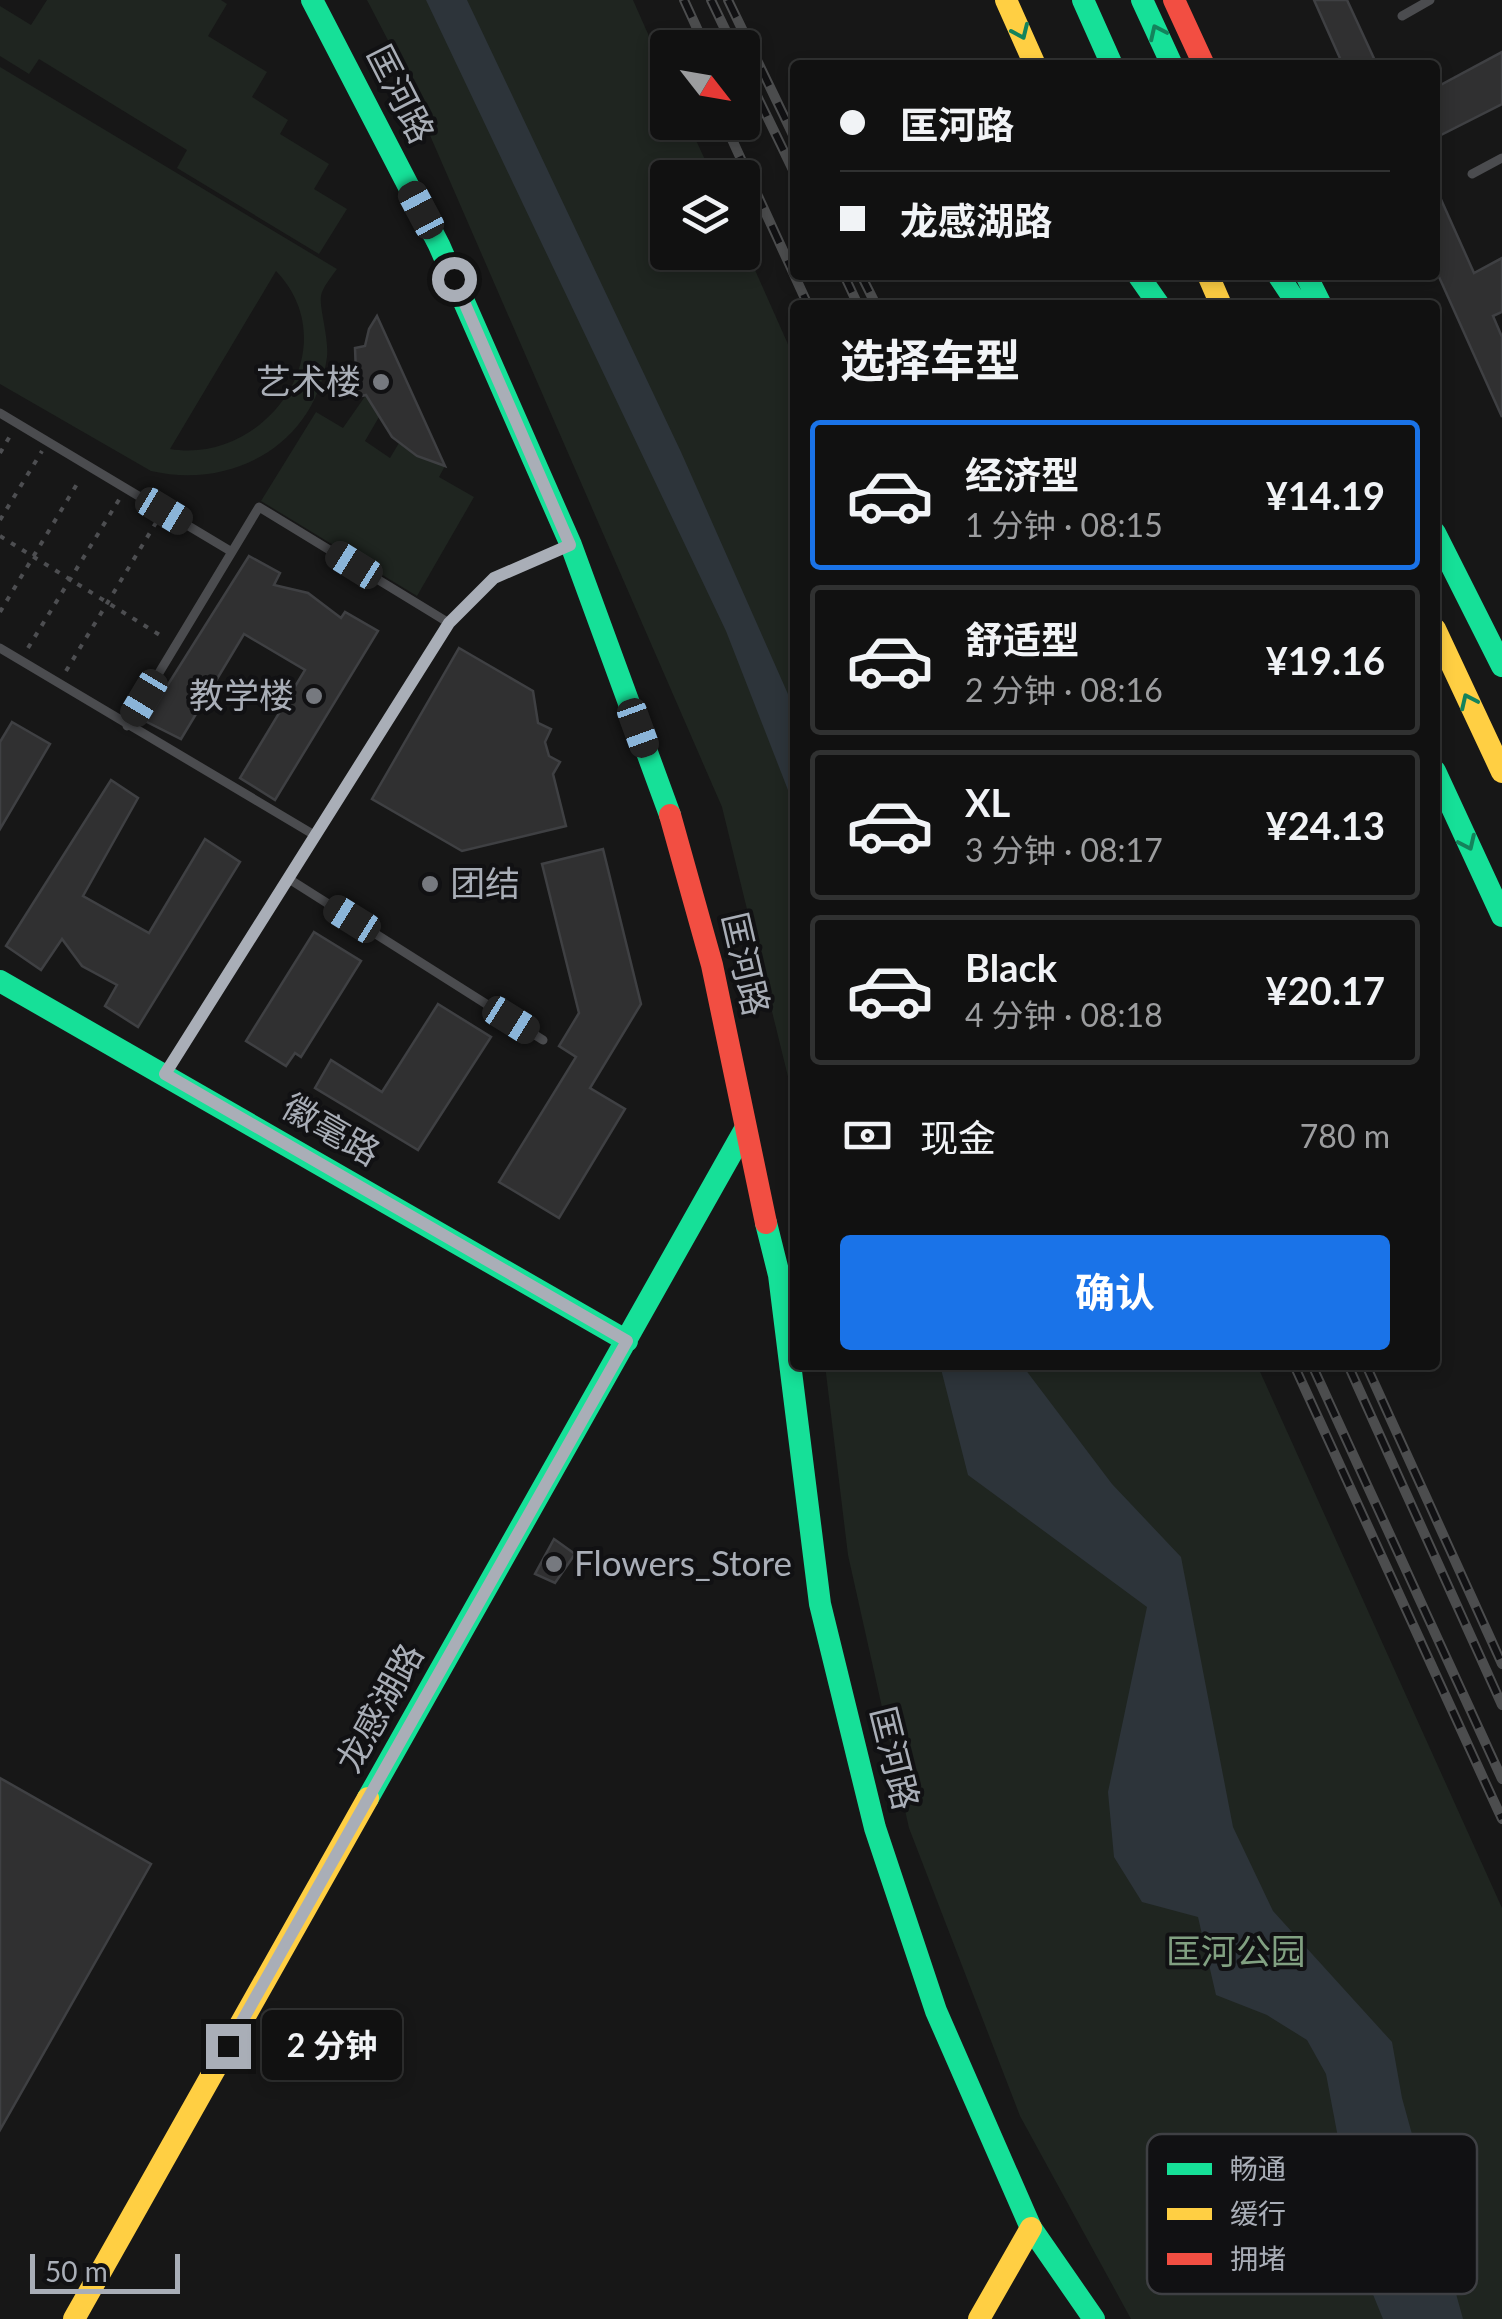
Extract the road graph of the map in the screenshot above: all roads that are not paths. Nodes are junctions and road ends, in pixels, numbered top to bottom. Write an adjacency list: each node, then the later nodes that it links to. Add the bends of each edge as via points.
1 (312, 0): 16 (main road, 匡河路, via 439,245)
2 (1006, 0): 8 (main road, one-way to 8)
3 (1083, 0): 9 (main road)
4 (1142, 0): 10 (main road, one-way to 4)
5 (1174, 0): 11 (main road)
6 (1430, 0): 7 (lane)
7 (1402, 16)
8 (1033, 60)
9 (1110, 60)
10 (1170, 60)
11 (1202, 60)
12 (1502, 158): 13 (lane)
13 (1472, 174)
14 (0, 413): 17 (lane)
15 (1440, 542): 21 (main road)
16 (570, 545): 18 (lane, via 494,578); 31 (main road, 匡河路, via 666,801 712,965)
17 (232, 552): 18 (lane, via 259,506); 22 (lane)
18 (449, 623): 25 (lane)
19 (1440, 640): 23 (main road, one-way to 19)
20 (0, 648): 22 (lane)
21 (1502, 666)
22 (127, 726): 25 (lane)
23 (1502, 772)
24 (1440, 782): 27 (main road, one-way to 27)
25 (316, 836): 26 (lane)
26 (289, 879): 29 (lane); 30 (lane)
27 (1502, 916)
28 (0, 981): 30 (main road, 徽毫路)
29 (543, 1040)
30 (165, 1074): 32 (main road, 徽毫路)
31 (744, 1131): 32 (main road, 龙感湖路); 33 (main road, 匡河路, via 779,1274)
32 (627, 1341): 36 (main road, 龙感湖路)
33 (790, 1363)
34 (791, 1370): 35 (main road, 匡河路, via 820,1604 875,1828 936,2011)
35 (1031, 2228): 37 (main road); 38 (main road, 匡河路)
36 (74, 2319)
37 (979, 2319)
38 (1094, 2319)

